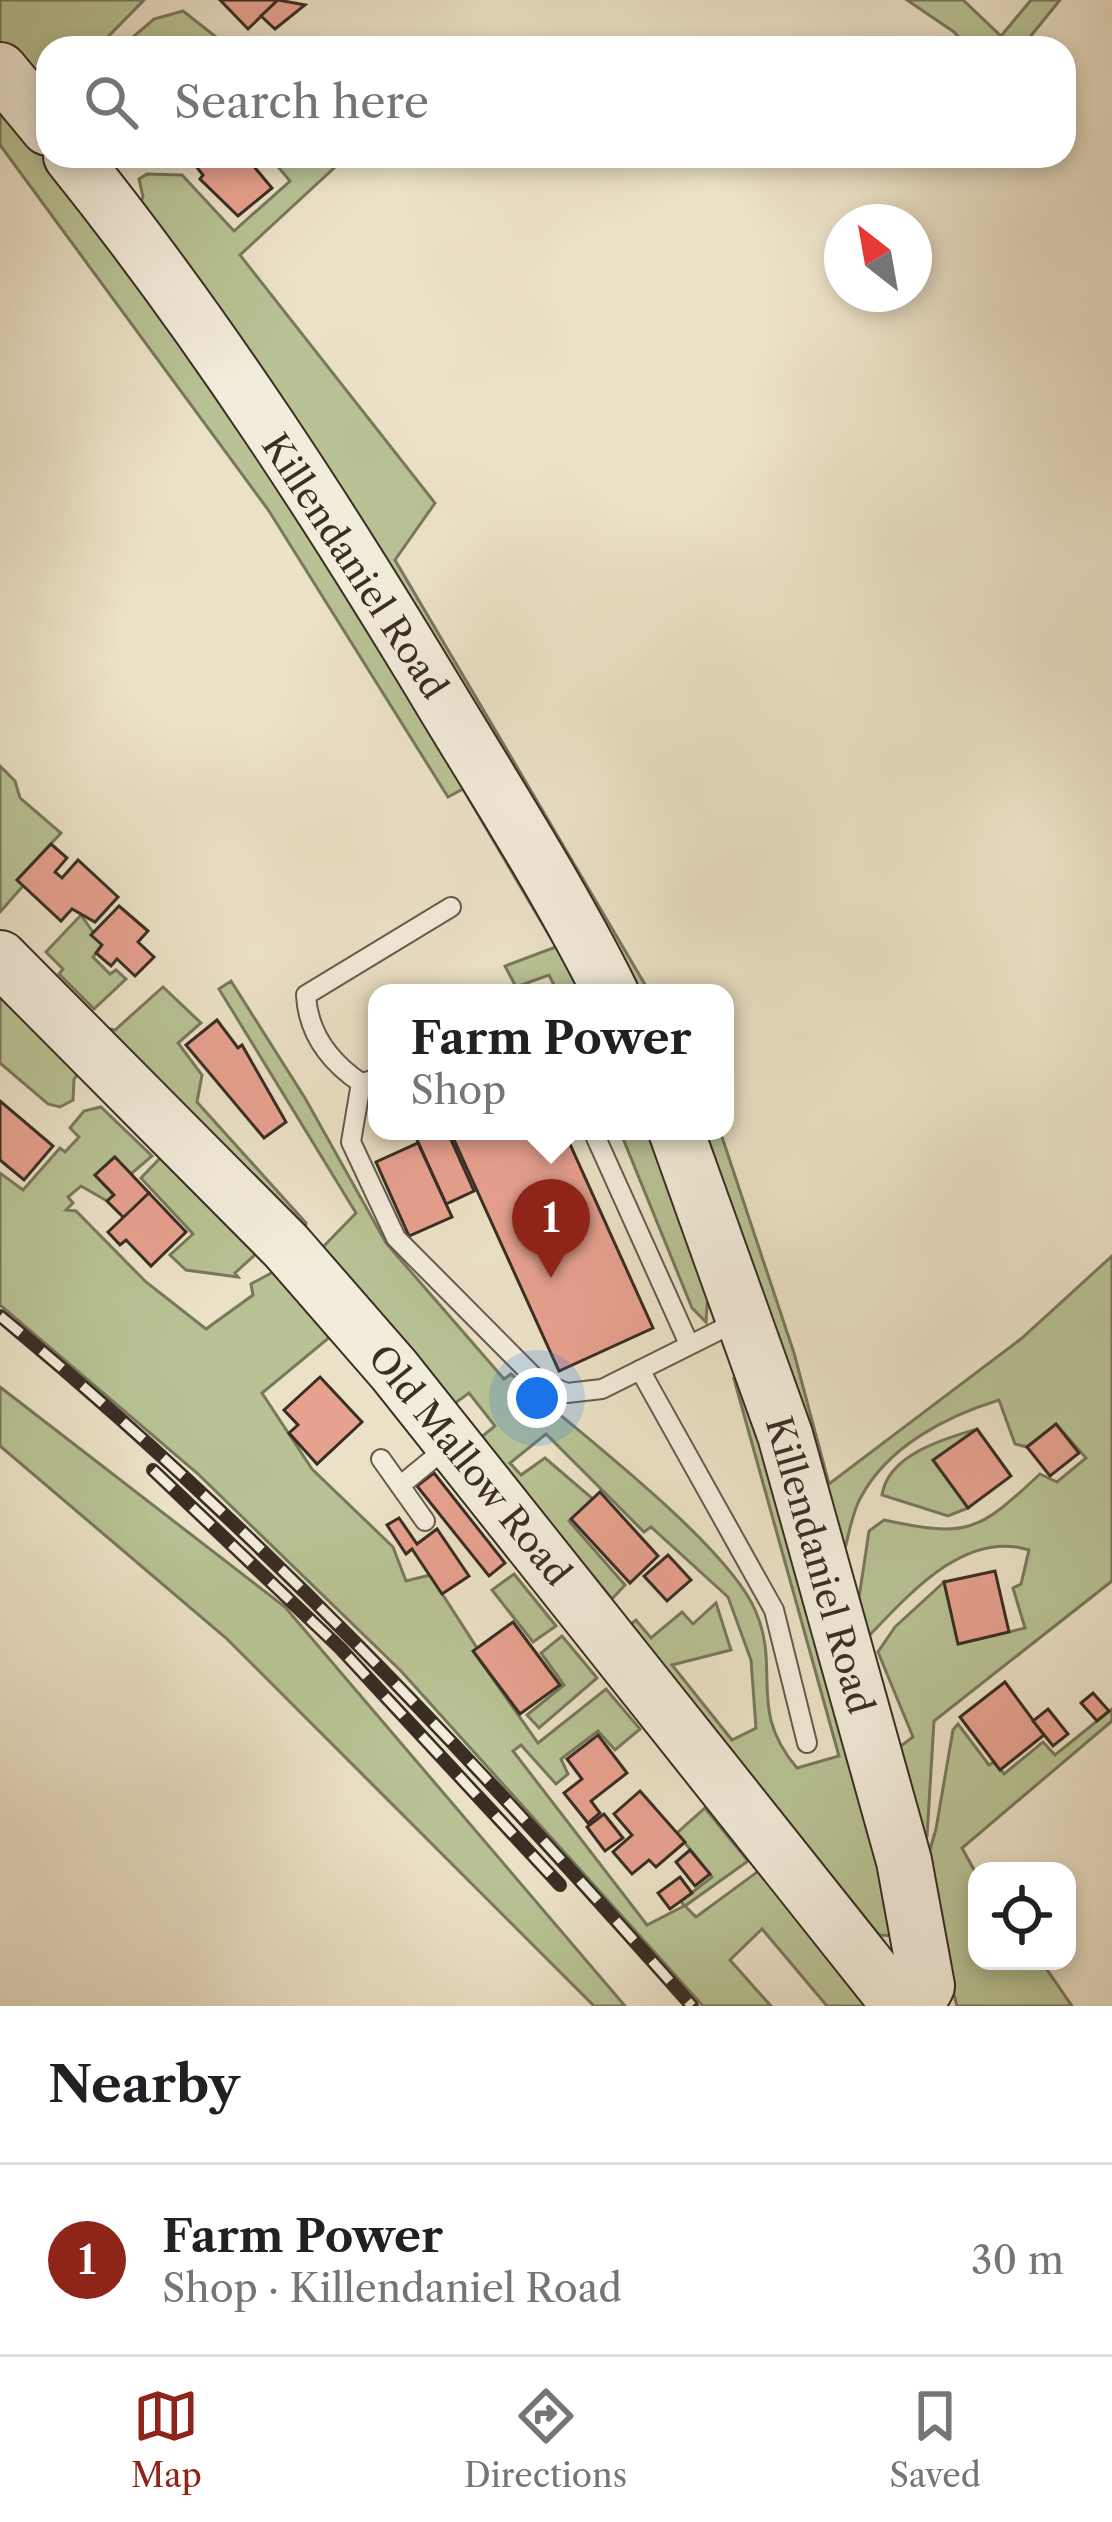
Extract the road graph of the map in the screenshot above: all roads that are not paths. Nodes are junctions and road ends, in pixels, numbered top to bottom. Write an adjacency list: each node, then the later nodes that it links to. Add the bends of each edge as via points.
1 (0, 70): 2 (street)
2 (36, 114)
3 (80, 168): 6 (street, Killendaniel Road, via 328,518)
4 (451, 907): 7 (lane, via 306,995 318,1040)
5 (0, 958): 14 (street, Old Mallow Road, via 286,1246)
6 (606, 984)
7 (368, 1080)
8 (368, 1084): 13 (lane, via 351,1142 396,1238 539,1382 567,1393 602,1389)
9 (596, 1140): 12 (lane)
10 (679, 1140): 11 (street, Killendaniel Road)
11 (746, 1317): 12 (lane); 20 (street, Killendaniel Road, via 904,1862 927,1986)
12 (689, 1344): 13 (lane)
13 (640, 1370): 18 (lane, via 774,1610)
14 (454, 1441): 16 (lane); 19 (street, Old Mallow Road)
15 (381, 1460): 16 (lane)
16 (400, 1485): 17 (lane)
17 (425, 1521)
18 (807, 1743)
19 (900, 2006)
20 (916, 2006)

